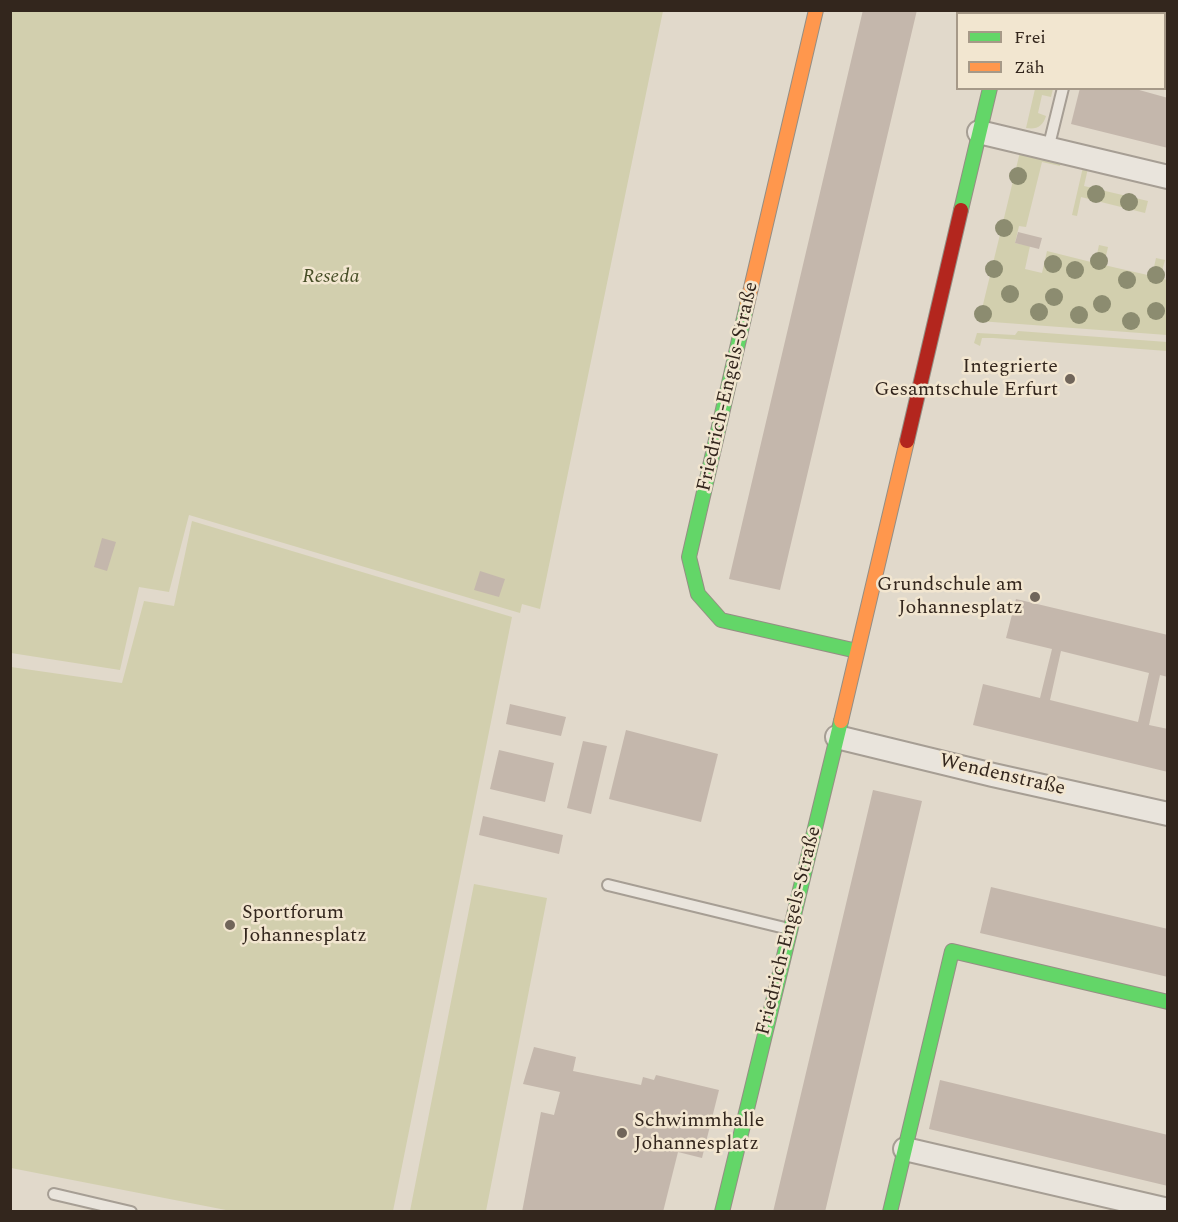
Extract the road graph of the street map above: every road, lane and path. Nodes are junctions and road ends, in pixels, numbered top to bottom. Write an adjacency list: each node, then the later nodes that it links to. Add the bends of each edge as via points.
1 (816, 10): 7 (street, Friedrich-Engels-Straße, via 689,557 698,594 722,620)
2 (990, 90): 4 (street, Friedrich-Engels-Straße)
3 (1063, 90): 5 (lane)
4 (979, 132): 5 (street); 7 (street, Friedrich-Engels-Straße)
5 (1048, 149): 6 (street)
6 (1167, 177)
7 (857, 651): 8 (street, Friedrich-Engels-Straße)
8 (837, 737): 9 (street, Wendenstraße); 11 (street, Friedrich-Engels-Straße)
9 (1167, 814)
10 (608, 885): 11 (lane)
11 (790, 929): 17 (street, Friedrich-Engels-Straße)
12 (1167, 1002): 13 (street, via 952,951)
13 (905, 1149): 15 (street); 18 (street)
14 (54, 1194): 16 (lane)
15 (1167, 1210)
16 (131, 1212)
17 (722, 1212)
18 (890, 1212)

